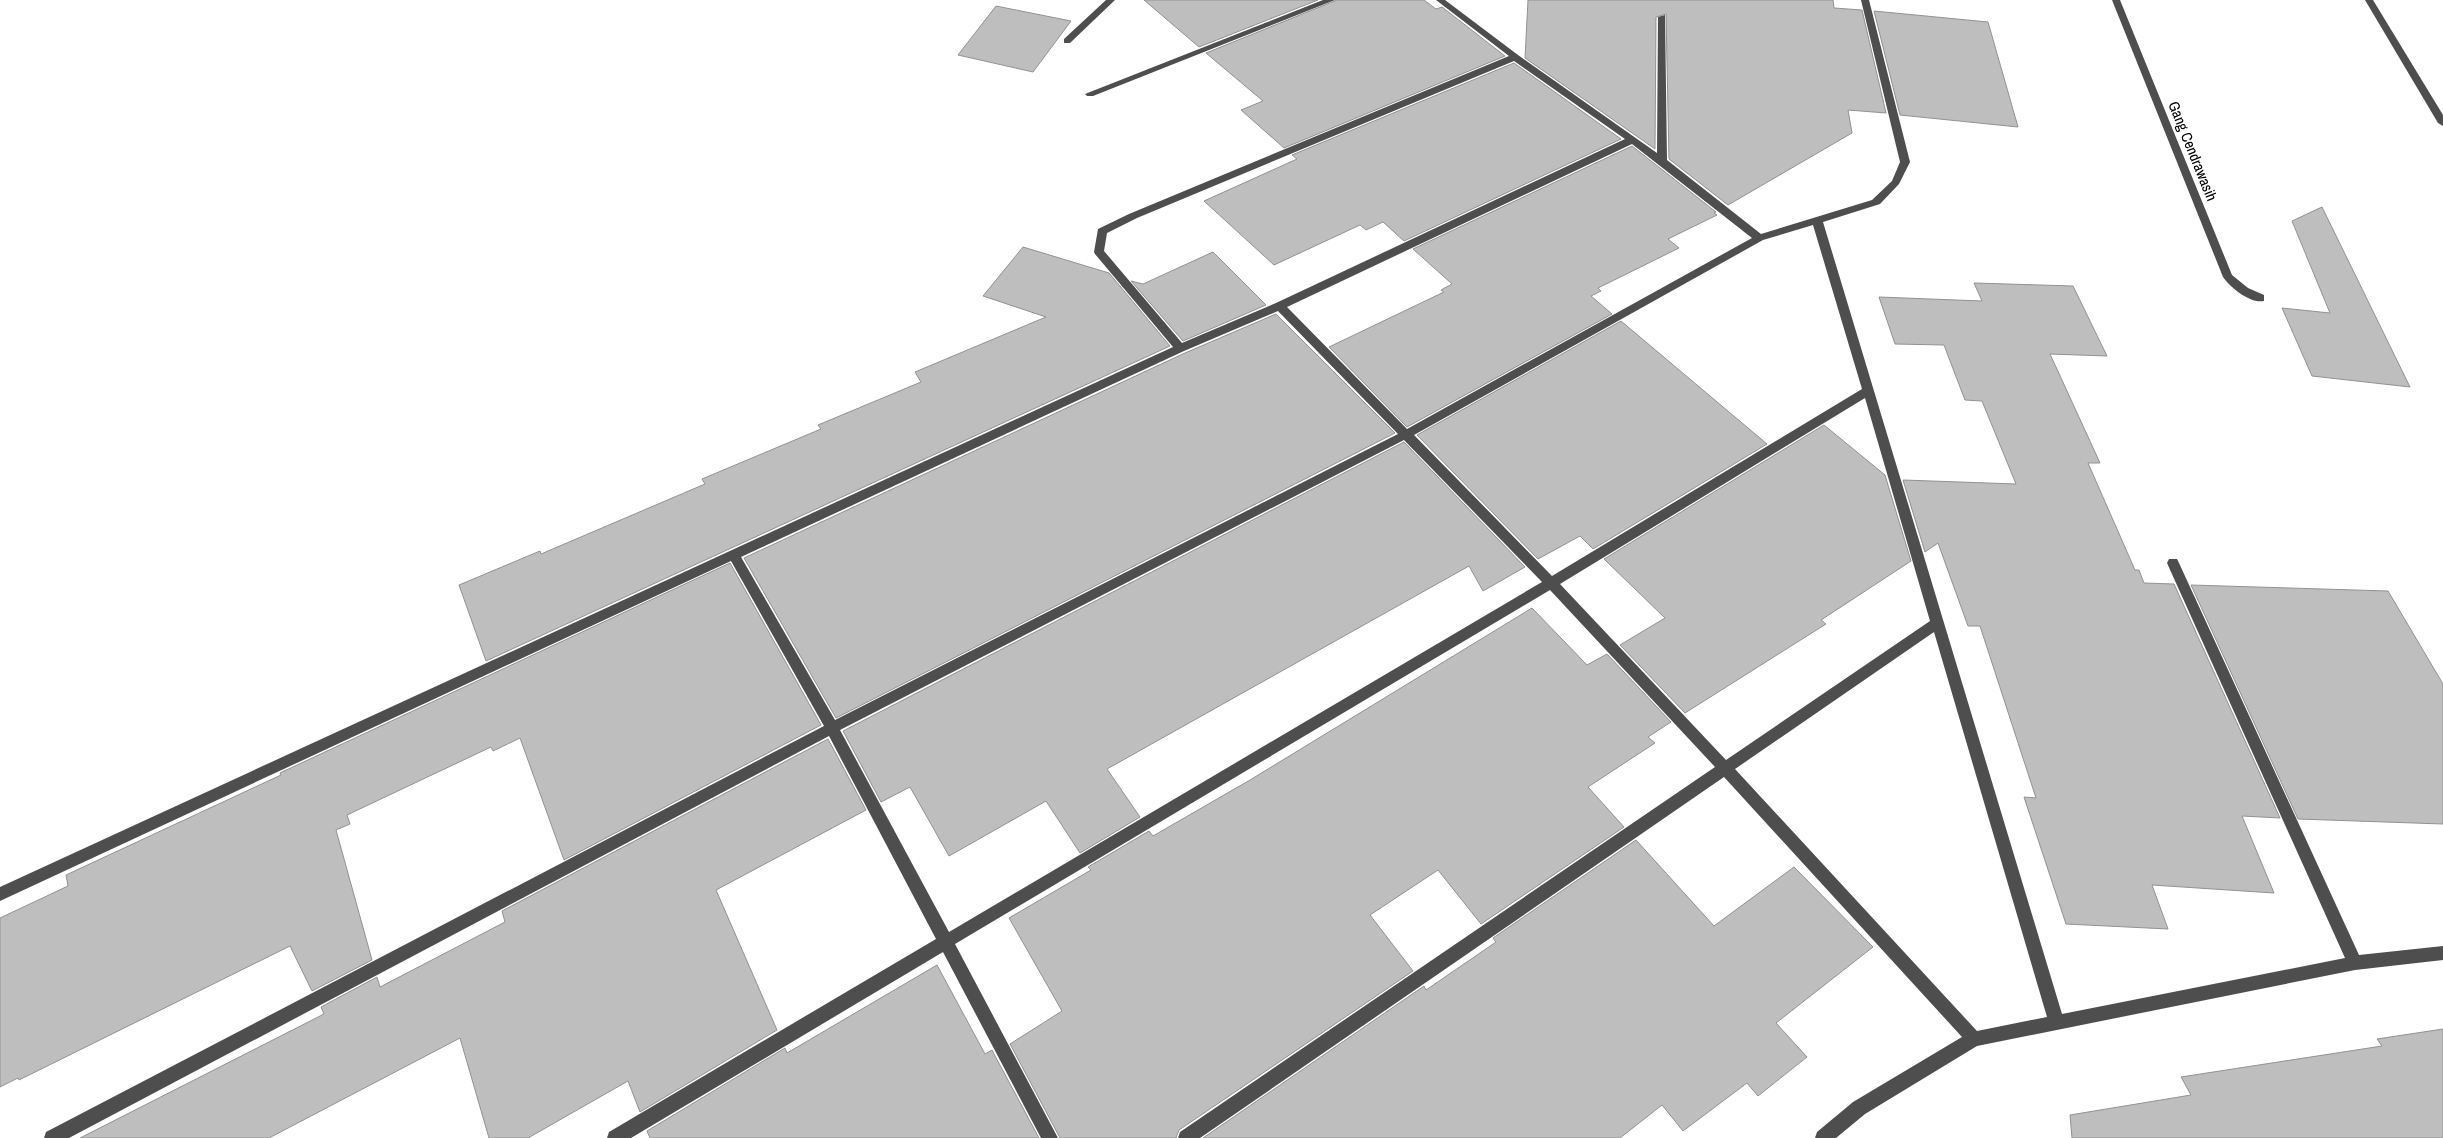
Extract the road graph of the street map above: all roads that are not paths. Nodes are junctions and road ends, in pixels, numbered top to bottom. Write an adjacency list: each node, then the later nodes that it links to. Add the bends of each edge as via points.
1 (1111, 0): 8 (street)
2 (1331, 0): 10 (street)
3 (1440, 0): 9 (street)
4 (1865, 0): 14 (street, via 1905,162 1896,182 1876,202)
5 (2116, 0): 16 (street, Gang Cendrawasih, via 2228,277 2244,291)
6 (2369, 0): 11 (street)
7 (1662, 17): 13 (street)
8 (1067, 41)
9 (1515, 57): 12 (street); 18 (street, via 1102,231 1099,252)
10 (1090, 94)
11 (2443, 123)
12 (1632, 140): 13 (street); 17 (street)
13 (1662, 160): 15 (street)
14 (1817, 220): 15 (street); 19 (street)
15 (1759, 238): 20 (street)
16 (2260, 298)
17 (1280, 306): 18 (street); 20 (street)
18 (1180, 348): 21 (street)
19 (1868, 391): 23 (street); 24 (street)
20 (1405, 435): 23 (street); 25 (street)
21 (733, 554): 25 (street); 27 (street)
22 (2173, 563): 30 (street)
23 (1551, 583): 26 (street); 28 (street)
24 (1937, 623): 26 (street); 31 (street)
25 (832, 728): 28 (street); 33 (street)
26 (1726, 769): 32 (street); 36 (street)
27 (0, 894)
28 (945, 942): 34 (street); 35 (street)
29 (2443, 953): 30 (street)
30 (2355, 963): 31 (street)
31 (2057, 1023): 32 (street)
32 (1974, 1039): 37 (street, via 1859,1108)
33 (52, 1138)
34 (615, 1138)
35 (1050, 1138)
36 (1186, 1138)
37 (1823, 1138)

